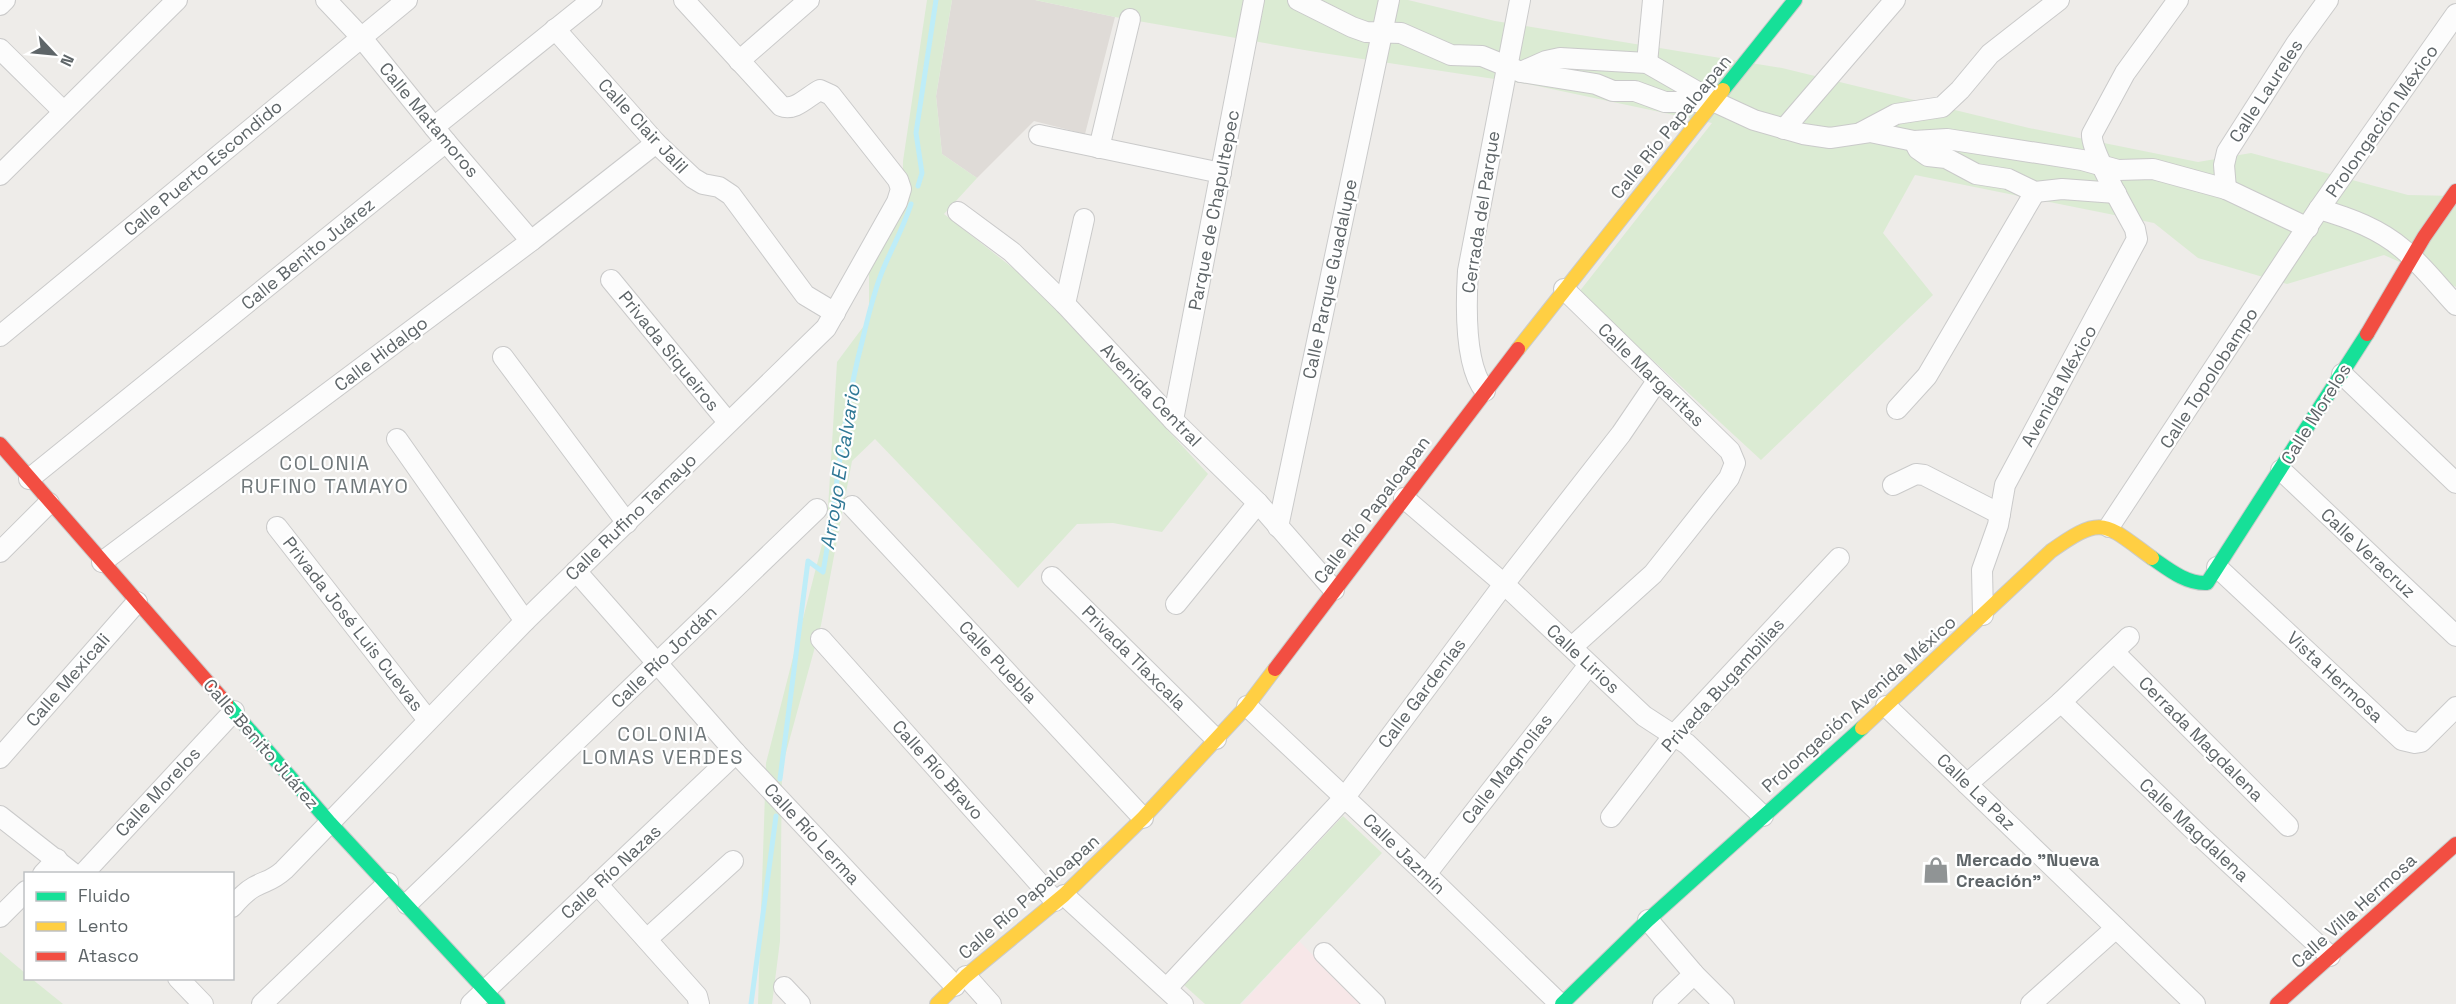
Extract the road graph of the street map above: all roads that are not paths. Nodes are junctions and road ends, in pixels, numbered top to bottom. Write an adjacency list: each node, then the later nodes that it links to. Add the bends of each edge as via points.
1 (5, 0): 18 (street)
2 (177, 0): 29 (street)
3 (326, 0): 23 (street, Calle Matamoros)
4 (407, 0): 23 (street, Calle Puerto Escondido)
5 (592, 0): 21 (street, Calle Benito Juárez)
6 (684, 0): 25 (street)
7 (808, 0): 25 (street)
8 (1254, 0): 38 (street, Parque de Chapultepec)
9 (1298, 0): 22 (street, via 1352,27)
10 (1389, 0): 22 (street, Calle Parque Guadalupe)
11 (1520, 0): 27 (street, Cerrada del Parque)
12 (1653, 0): 26 (street)
13 (1795, 0): 28 (street, Calle Río Papaloapan)
14 (1895, 0): 30 (street)
15 (2059, 0): 31 (street, via 1990,54 1942,107 1896,114)
16 (2178, 0): 37 (street, Avenida México, via 2125,73 2094,130 2091,138)
17 (2328, 0): 40 (street, Calle Laureles, via 2228,152 2224,165)
18 (0, 5)
19 (2456, 14): 44 (street, Prolongación México)
20 (1130, 19): 36 (street)
21 (555, 29): 32 (street, Calle Benito Juárez); 35 (street, Calle Clair Jalil)
22 (1382, 32): 27 (street, via 1401,33 1451,55 1482,56); 77 (street, Calle Parque Guadalupe)
23 (361, 37): 32 (street, Calle Matamoros); 55 (street, Calle Puerto Escondido)
24 (0, 49): 29 (street)
25 (739, 61): 54 (street, Calle Rufino Tamayo, via 786,109 820,90 828,92 902,189)
26 (1647, 63): 27 (street, via 1560,58); 28 (street)
27 (1514, 69): 28 (street, via 1596,84 1612,91 1635,91 1665,102); 59 (street, Cerrada del Parque, via 1468,271 1468,333 1478,380)
28 (1715, 102): 30 (street); 51 (street, Calle Río Papaloapan)
29 (63, 111): 39 (street)
30 (1784, 129): 31 (street, via 1830,138)
31 (1862, 132): 34 (street)
32 (440, 135): 48 (street, Calle Matamoros); 66 (street, Calle Benito Juárez)
33 (1039, 135): 36 (street)
34 (1914, 141): 37 (street, via 1963,141); 42 (street, via 1928,156 1946,158 1976,174 2008,179)
35 (656, 142): 48 (street, Calle Hidalgo); 54 (street, Calle Clair Jalil, via 698,182 719,187 731,195 805,295)
36 (1099, 148): 38 (street)
37 (2104, 167): 40 (street, via 2153,169); 43 (street, Avenida México)
38 (1221, 173): 61 (street, Parque de Chapultepec)
39 (0, 175)
40 (2226, 189): 47 (street)
41 (2456, 191): 49 (street, Calle Morelos)
42 (2035, 192): 43 (street, via 2062,189); 60 (street, via 1927,376)
43 (2116, 193): 74 (street, Avenida México, via 2134,229 2136,243 2005,485)
44 (2319, 209): 47 (street, Prolongación México); 49 (street, via 2381,234)
45 (958, 212): 52 (street, Avenida Central, via 1012,252)
46 (1084, 219): 52 (street)
47 (2308, 228): 78 (street, Calle Topolobampo)
48 (531, 241): 81 (street, Calle Hidalgo)
49 (2412, 258): 53 (street); 57 (street, Calle Morelos)
50 (611, 280): 62 (street, Privada Siqueiros)
51 (1564, 289): 58 (street, Calle Margaritas); 59 (street, Calle Río Papaloapan)
52 (1065, 304): 61 (street, Avenida Central)
53 (2456, 305)
54 (835, 314): 62 (street, Calle Rufino Tamayo, via 826,328)
55 (0, 336)
56 (503, 357): 75 (street)
57 (2342, 374): 65 (street, Calle Morelos); 67 (street)
58 (1657, 381): 85 (street, Calle Gardenías, via 1621,434); 94 (street, Calle Margaritas, via 1730,451 1735,463 1729,478 1653,574)
59 (1485, 391): 69 (street, Calle Río Papaloapan)
60 (1897, 409)
61 (1173, 420): 71 (street, Avenida Central)
62 (728, 422): 75 (street, Calle Rufino Tamayo)
63 (397, 439): 90 (street)
64 (0, 444): 66 (street, Calle Benito Juárez)
65 (2281, 470): 82 (street, Calle Morelos); 91 (street, Calle Veracruz)
66 (29, 479): 70 (street, Calle Benito Juárez)
67 (2456, 483)
68 (1893, 485): 74 (street, via 1916,474 1924,475)
69 (1404, 498): 85 (street, Calle Lirios); 86 (street, Calle Río Papaloapan)
70 (49, 503): 79 (street); 81 (street, Calle Benito Juárez)
71 (1258, 503): 77 (street, Avenida Central); 88 (street)
72 (852, 506): 113 (street, Calle Puebla)
73 (817, 509): 96 (street, Calle Río Jordán)
74 (2000, 514): 89 (street, Avenida México, via 1982,570)
75 (627, 523): 83 (street, Calle Rufino Tamayo)
76 (277, 527): 103 (street, Privada José Luis Cuevas)
77 (1278, 527): 86 (street, Avenida Central)
78 (2109, 527): 82 (street, via 2195,584 2204,585); 89 (street, Prolongación Avenida México, via 2097,525 2077,533 2051,551)
79 (0, 552)
80 (1839, 558): 104 (street, Privada Bugambilias)
81 (102, 562): 87 (street, Calle Benito Juárez)
82 (2217, 567): 101 (street, Vista Hermosa, via 2402,740 2421,742)
83 (576, 571): 90 (street, Calle Rufino Tamayo); 96 (street, Calle Río Lerma)
84 (1052, 577): 105 (street, Privada Tlaxcala)
85 (1504, 584): 94 (street, Calle Lirios); 109 (street, Calle Gardenías)
86 (1334, 590): 99 (street, Calle Río Papaloapan)
87 (137, 602): 102 (street, Calle Benito Juárez); 107 (street, Calle Mexicali)
88 (1176, 604)
89 (1983, 615): 100 (street, Prolongación Avenida México)
90 (525, 621): 103 (street, Calle Rufino Tamayo)
91 (2456, 636)
92 (2129, 637): 95 (street)
93 (821, 639): 125 (street, Calle Río Bravo)
94 (1572, 647): 97 (street, Calle Lirios)
95 (2114, 652): 98 (street); 115 (street, Cerrada Magdalena)
96 (657, 663): 106 (street, Calle Río Lerma); 126 (street, Calle Río Jordán)
97 (1589, 665): 104 (street, Calle Lirios, via 1644,716); 121 (street, Calle Magnolias)
98 (2061, 702): 108 (street); 133 (street, Calle Magdalena)
99 (1247, 705): 105 (street, Calle Río Papaloapan); 109 (street, Calle Jazmín)
100 (1886, 705): 108 (street, Calle La Paz); 111 (street, Prolongación Avenida México)
101 (2456, 707)
102 (234, 711): 114 (street, Calle Benito Juárez); 120 (street, Calle Morelos)
103 (428, 720): 114 (street, Calle Rufino Tamayo)
104 (1674, 735): 111 (street, Calle Lirios); 112 (street, Privada Bugambilias)
105 (1216, 739): 113 (street, Calle Río Papaloapan)
106 (736, 753): 123 (street, Calle Río Nazas); 136 (street, Calle Río Lerma)
107 (0, 758)
108 (1967, 784): 130 (street, Calle La Paz)
109 (1345, 796): 121 (street, Calle Jazmín); 138 (street, Calle Gardenías)
110 (0, 816): 118 (street)
111 (1762, 816): 129 (street, Prolongación Avenida México)
112 (1611, 817)
113 (1143, 818): 125 (street, Calle Río Papaloapan)
114 (330, 823): 122 (street, Calle Benito Juárez); 127 (street, Calle Rufino Tamayo, via 273,880 250,890)
115 (2288, 826)
116 (2456, 844): 133 (street, Calle Villa Hermosa)
117 (733, 861): 131 (street)
118 (50, 866): 119 (street)
119 (71, 872)
120 (84, 872)
121 (1426, 874): 148 (street, Calle Jazmín)
122 (388, 883): 126 (street, Calle Benito Juárez); 141 (street)
123 (597, 884): 131 (street); 139 (street, Calle Río Nazas)
124 (24, 893): 128 (street)
125 (1060, 898): 136 (street, Calle Río Papaloapan); 138 (street, Calle Río Bravo)
126 (407, 904): 139 (street, Calle Benito Juárez)
127 (234, 905)
128 (0, 918)
129 (1648, 920): 134 (street); 148 (street, Prolongación Avenida México)
130 (2116, 928): 151 (street); 152 (street, Calle La Paz)
131 (647, 939): 142 (street, via 697,996)
132 (1324, 953): 147 (street)
133 (2330, 956): 153 (street, Calle Villa Hermosa)
134 (1694, 974): 149 (street); 150 (street)
135 (180, 980): 140 (street)
136 (961, 981): 144 (street, Calle Río Papaloapan); 145 (street, Calle Río Lerma)
137 (784, 987): 143 (street)
138 (1167, 988): 146 (street, Calle Río Bravo)
139 (485, 999)
140 (203, 1004)
141 (262, 1004)
142 (699, 1004)
143 (800, 1004)
144 (937, 1004)
145 (991, 1004)
146 (1183, 1004)
147 (1375, 1004)
148 (1561, 1004)
149 (1663, 1004)
150 (1724, 1004)
151 (2031, 1004)
152 (2195, 1004)
153 (2277, 1004)

